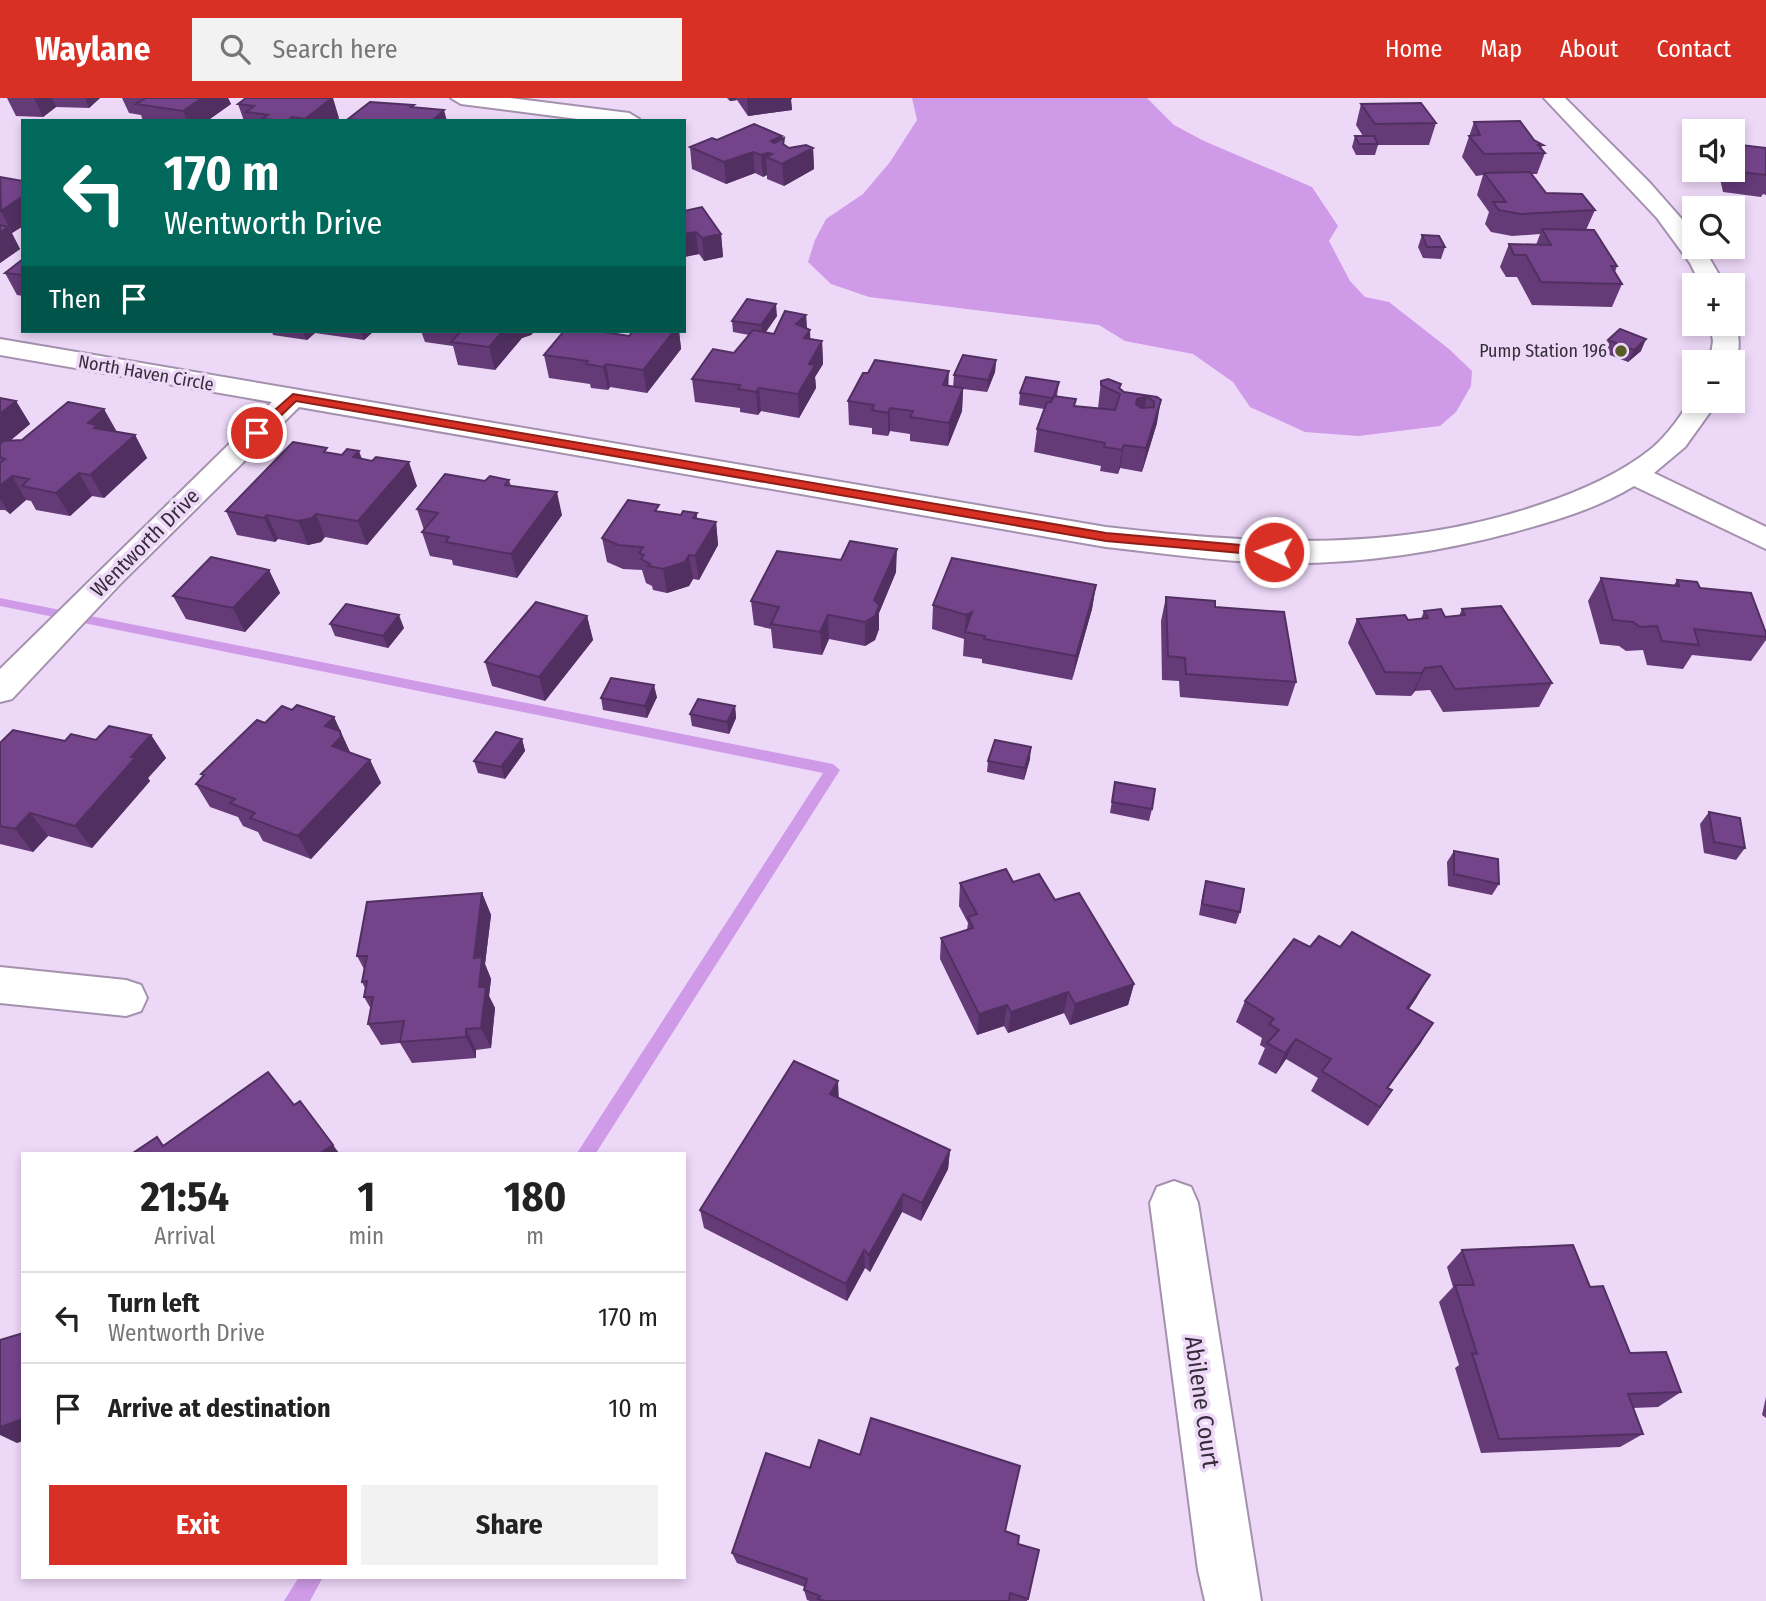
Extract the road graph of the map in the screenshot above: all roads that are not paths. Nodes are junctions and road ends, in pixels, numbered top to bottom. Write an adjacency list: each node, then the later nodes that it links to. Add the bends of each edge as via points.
1 (461, 98): 3 (street)
2 (1554, 98): 4 (street, via 1668,219)
3 (629, 118)
4 (1707, 273)
5 (0, 347): 6 (street, North Haven Circle)
6 (293, 397): 8 (street, North Haven Circle, via 1106,537 1284,552 1419,543 1475,532 1530,518); 10 (street, Wentworth Drive)
7 (1695, 413): 8 (street, North Haven Circle, via 1673,443)
8 (1633, 474): 9 (street)
9 (1766, 539)
10 (0, 690)
11 (0, 985): 12 (street)
12 (126, 998)
13 (1174, 1203): 14 (street, Abilene Court)
14 (1233, 1601)

